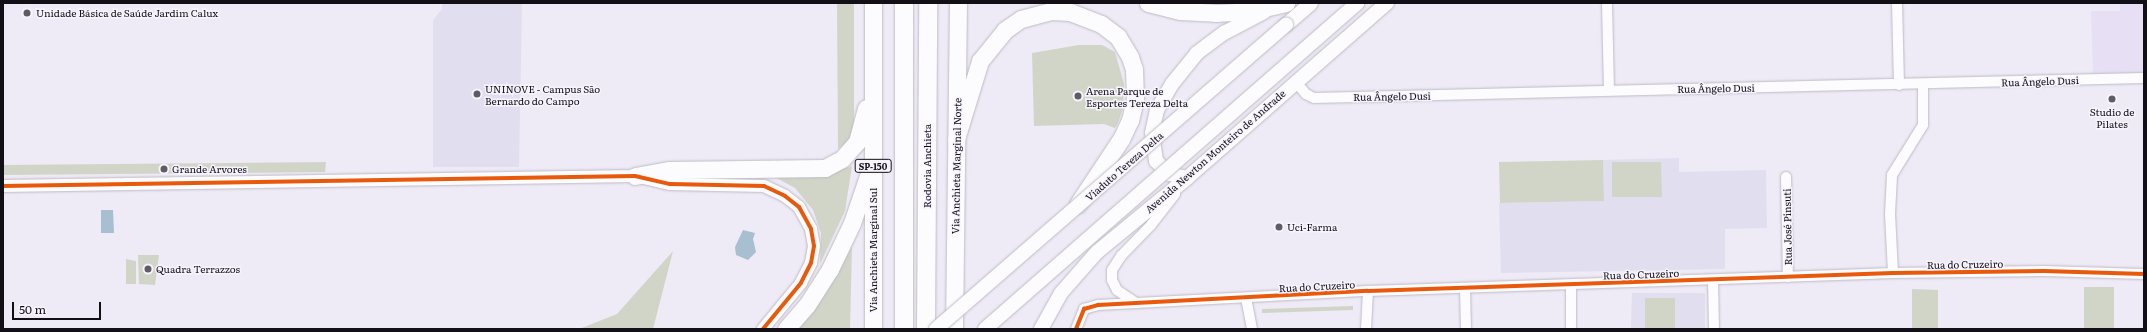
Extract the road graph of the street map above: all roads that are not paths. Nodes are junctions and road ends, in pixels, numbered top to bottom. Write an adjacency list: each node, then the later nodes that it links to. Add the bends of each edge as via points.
1 (873, 3): 12 (highway, Via Anchieta Marginal Sul / SP-150)
2 (904, 3): 37 (highway, SP-150)
3 (928, 3): 38 (highway, Rodovia Anchieta)
4 (958, 3): 18 (highway, Via Anchieta Marginal Norte)
5 (1148, 3): 11 (highway, via 1180,11 1215,13)
6 (1311, 3): 24 (main road, Viaduto Tereza Delta, bridge)
7 (1357, 3): 41 (main road, bridge)
8 (1387, 3): 14 (main road, Avenida Newton Monteiro de Andrade)
9 (1607, 3): 17 (street)
10 (1896, 3): 16 (street)
11 (1282, 4): 22 (main road, via 1245,20 1211,42 1182,70 1166,94 1153,122 1153,152 1158,164 1169,174)
12 (873, 57): 19 (highway, Via Anchieta Marginal Sul / SP-150); 20 (highway, via 859,137 845,156 830,166 808,169 670,170)
13 (2144, 78): 15 (street, Rua Ângelo Dusi)
14 (1295, 81): 17 (street, Rua Ângelo Dusi, via 1306,94 1314,98); 22 (main road, Avenida Newton Monteiro de Andrade)
15 (1923, 84): 16 (street, Rua Ângelo Dusi); 25 (street, via 1923,125 1892,175 1890,214)
16 (1899, 85): 17 (street, Rua Ângelo Dusi)
17 (1609, 90)
18 (956, 139): 24 (highway, via 974,75 984,54 996,38 1012,24 1031,15 1051,11 1070,12 1101,24 1118,37 1130,57 1136,89 1133,110 1124,133); 40 (highway, Via Anchieta Marginal Norte)
19 (874, 161): 35 (highway, via 852,223 830,269 807,305); 36 (highway, Via Anchieta Marginal Sul / SP-150)
20 (635, 176): 23 (street); 34 (street, via 670,184 764,186 785,196 799,207 813,238 811,263 801,283)
21 (1786, 177): 27 (street, Rua José Pinsuti)
22 (1187, 178): 33 (street, via 1112,270 1112,280 1117,290 1128,300); 42 (main road, Avenida Newton Monteiro de Andrade, via 1087,262 1058,298)
23 (3, 186)
24 (1076, 207): 39 (main road, Viaduto Tereza Delta, bridge)
25 (1893, 273): 26 (street, Rua do Cruzeiro, via 2044,271); 27 (street, Rua do Cruzeiro)
26 (2144, 274)
27 (1788, 277): 28 (street, Rua do Cruzeiro)
28 (1713, 280): 29 (street, Rua do Cruzeiro); 48 (street)
29 (1571, 285): 30 (street, Rua do Cruzeiro); 47 (street)
30 (1465, 288): 31 (street, Rua do Cruzeiro); 46 (street)
31 (1368, 292): 32 (street, Rua do Cruzeiro); 45 (street)
32 (1246, 298): 33 (street, Rua do Cruzeiro); 44 (street)
33 (1138, 303): 43 (street, Rua do Cruzeiro, via 1088,307 1081,313)
34 (763, 329)
35 (786, 329)
36 (873, 329)
37 (904, 329)
38 (926, 329)
39 (936, 329)
40 (954, 329)
41 (985, 329)
42 (1041, 329)
43 (1076, 329)
44 (1252, 329)
45 (1366, 329)
46 (1466, 329)
47 (1571, 329)
48 (1714, 329)

